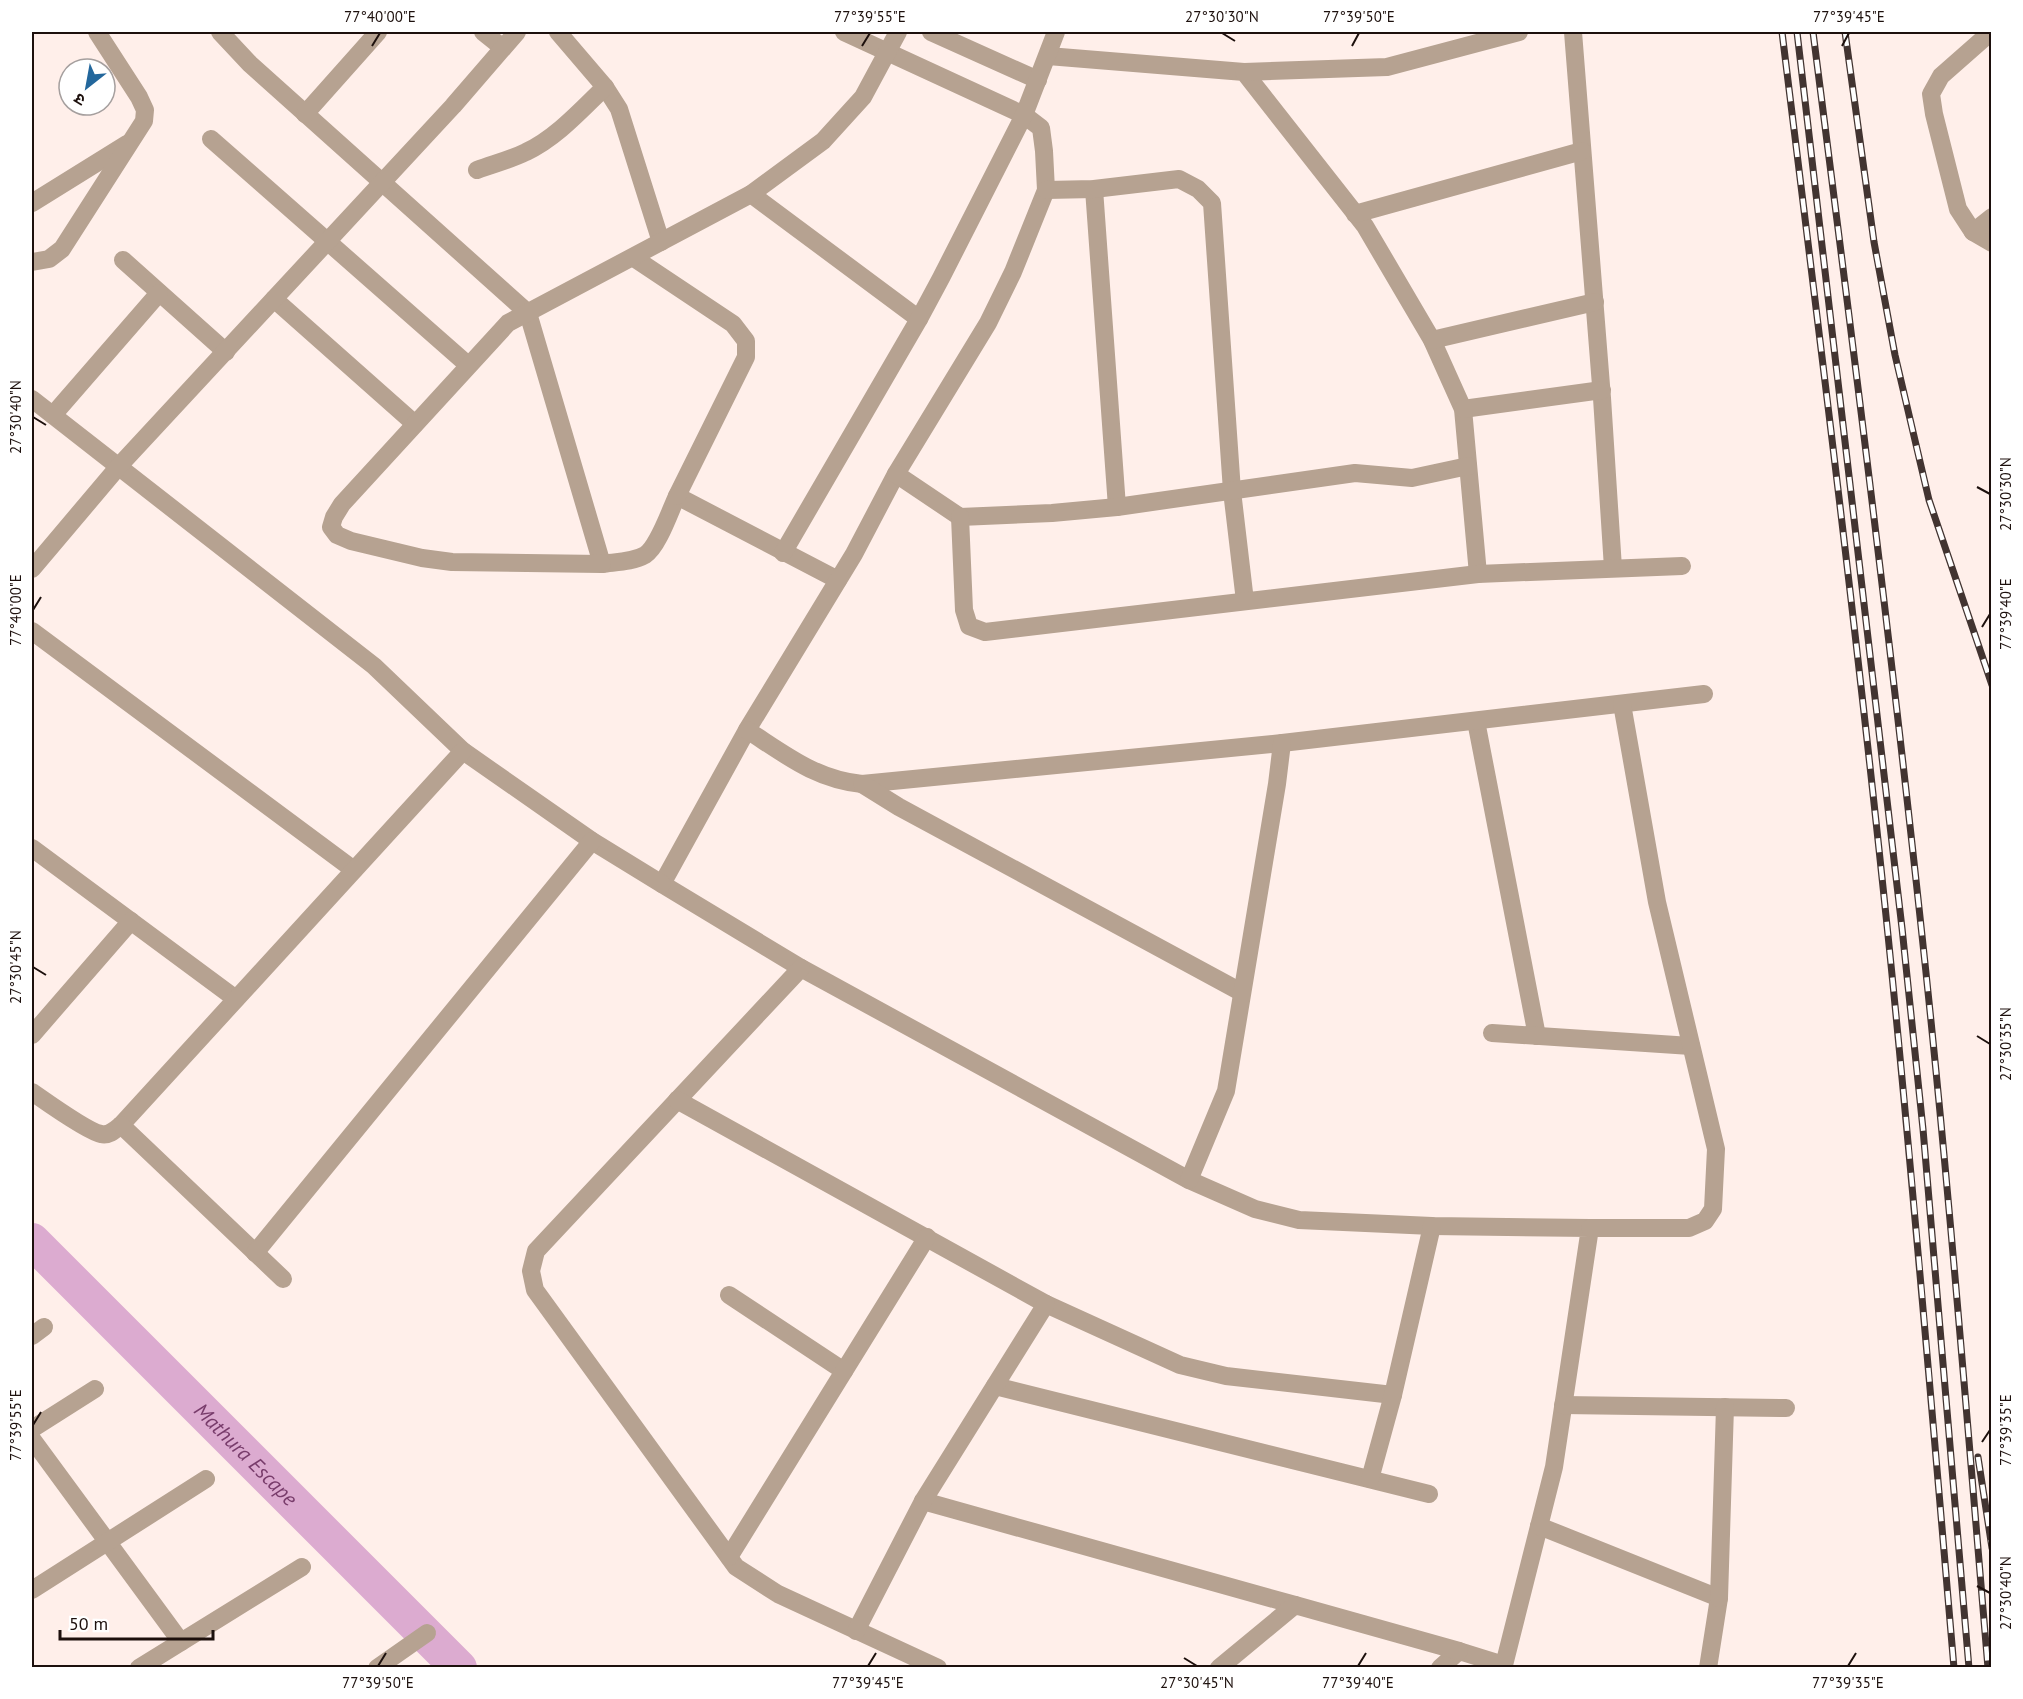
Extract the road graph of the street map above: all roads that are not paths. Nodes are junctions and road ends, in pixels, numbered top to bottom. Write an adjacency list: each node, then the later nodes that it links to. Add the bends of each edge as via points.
1 (97, 32): 23 (street, via 145,110 144,121)
2 (220, 32): 20 (street)
3 (378, 32): 20 (street)
4 (483, 32): 14 (street)
5 (517, 32): 14 (street)
6 (558, 32): 19 (street)
7 (844, 32): 15 (street)
8 (898, 32): 15 (street)
9 (931, 32): 18 (street)
10 (1056, 32): 16 (street)
11 (1519, 32): 17 (street, via 1387,66)
12 (1573, 32): 24 (street)
13 (1991, 32): 33 (street, via 1941,76 1931,94 1955,198)
14 (503, 48): 26 (street)
15 (887, 52): 21 (street); 29 (street, via 863,97 831,134)
16 (1048, 56): 17 (street); 18 (street)
17 (1244, 72): 31 (street)
18 (1038, 80): 21 (street)
19 (605, 87): 25 (street, via 561,128 526,152); 35 (street, via 619,109)
20 (305, 114): 26 (street)
21 (1024, 115): 28 (street, via 1041,129); 44 (street)
22 (211, 138): 34 (street)
23 (131, 142): 30 (street); 39 (street, via 62,249 49,259)
24 (1582, 151): 31 (street); 42 (street)
25 (477, 170)
26 (381, 183): 34 (street); 43 (street)
27 (1094, 189): 28 (street); 56 (street, via 1179,179 1212,203); 58 (street)
28 (1046, 190): 55 (street, via 988,323)
29 (751, 194): 35 (street); 44 (street)
30 (32, 203)
31 (1355, 214): 45 (street)
32 (1992, 217): 33 (street)
33 (1972, 232): 36 (street)
34 (327, 241): 41 (street); 47 (street)
35 (661, 242): 37 (street)
36 (1992, 243)
37 (634, 258): 43 (street); 57 (street, via 733,324 746,341 746,357)
38 (123, 260): 40 (street)
39 (32, 262)
40 (159, 293): 46 (street); 51 (street)
41 (274, 299): 46 (street); 52 (street)
42 (1595, 302): 45 (street); 48 (street)
43 (528, 313): 47 (street, via 508,324); 61 (street)
44 (919, 319): 60 (street)
45 (1432, 340): 50 (street)
46 (226, 352): 53 (street)
47 (468, 365): 52 (street)
48 (1602, 390): 50 (street); 63 (street)
49 (32, 399): 51 (street)
50 (1463, 409): 54 (street)
51 (52, 415): 53 (street)
52 (415, 423): 61 (street, via 342,504 331,527 337,535 452,562)
53 (119, 466): 64 (street); 74 (street, via 374,666)
54 (1468, 466): 56 (street, via 1412,478 1355,473); 65 (street)
55 (896, 474): 59 (street); 66 (street)
56 (1232, 491): 58 (street); 67 (street)
57 (677, 496): 60 (street); 61 (street, via 647,554)
58 (1117, 507): 59 (street)
59 (960, 517): 67 (street, via 964,610 969,626 985,632)
60 (783, 553): 66 (street)
61 (602, 564)
62 (1682, 566): 63 (street)
63 (1613, 568): 65 (street)
64 (32, 569)
65 (1478, 574): 67 (street)
66 (838, 580): 72 (street)
67 (1245, 601)
68 (32, 631): 78 (street)
69 (1704, 694): 70 (street)
70 (1623, 704): 71 (street); 87 (street, via 1657,902)
71 (1476, 721): 73 (street); 86 (street)
72 (747, 730): 75 (street, via 806,769); 79 (street)
73 (1282, 743): 75 (street); 82 (street)
74 (463, 751): 76 (street); 78 (street)
75 (862, 784): 82 (street)
76 (592, 841): 79 (street); 95 (street)
77 (32, 848): 80 (street)
78 (354, 870): 83 (street)
79 (662, 884): 81 (street)
80 (131, 921): 83 (street); 85 (street)
81 (801, 968): 89 (street); 91 (street)
82 (1241, 992): 91 (street, via 1226,1091)
83 (236, 999): 90 (street)
84 (1492, 1033): 86 (street)
85 (32, 1035)
86 (1537, 1036): 87 (street)
87 (1691, 1046): 93 (street, via 1716,1149 1713,1209 1705,1221 1689,1228)
88 (32, 1092): 90 (street, via 101,1135)
89 (677, 1100): 94 (street); 114 (street, via 536,1251 531,1271 535,1290)
90 (121, 1125): 95 (street)
91 (1189, 1180): 92 (street, via 1255,1209 1299,1220)
92 (1432, 1226): 93 (street); 102 (street)
93 (1590, 1228): 103 (street)
94 (927, 1238): 98 (street); 99 (street)
95 (255, 1253): 96 (street)
96 (283, 1279)
97 (729, 1295): 99 (street)
98 (1046, 1304): 100 (street); 102 (street, via 1180,1365 1226,1376)
99 (844, 1371): 114 (street)
100 (995, 1386): 109 (street); 111 (street)
101 (95, 1389): 106 (street)
102 (1393, 1395): 109 (street)
103 (1563, 1405): 104 (street); 112 (street, via 1554,1467)
104 (1725, 1407): 105 (street); 117 (street)
105 (1786, 1408)
106 (32, 1430)
107 (32, 1438): 113 (street)
108 (206, 1479): 113 (street)
109 (1370, 1479): 110 (street)
110 (1429, 1494)
111 (924, 1501): 118 (street); 119 (street)
112 (1539, 1526): 117 (street); 123 (street)
113 (108, 1541): 116 (street); 121 (street)
114 (729, 1557): 119 (street, via 736,1567 778,1594)
115 (302, 1567): 121 (street)
116 (32, 1590)
117 (1719, 1598): 129 (street)
118 (1295, 1605): 122 (street); 127 (street)
119 (856, 1631): 126 (street)
120 (427, 1633): 125 (street)
121 (181, 1642): 124 (street)
122 (1459, 1651): 123 (street); 128 (street)
123 (1507, 1666)
124 (139, 1668)
125 (377, 1668)
126 (938, 1668)
127 (1219, 1668)
128 (1440, 1668)
129 (1708, 1668)

